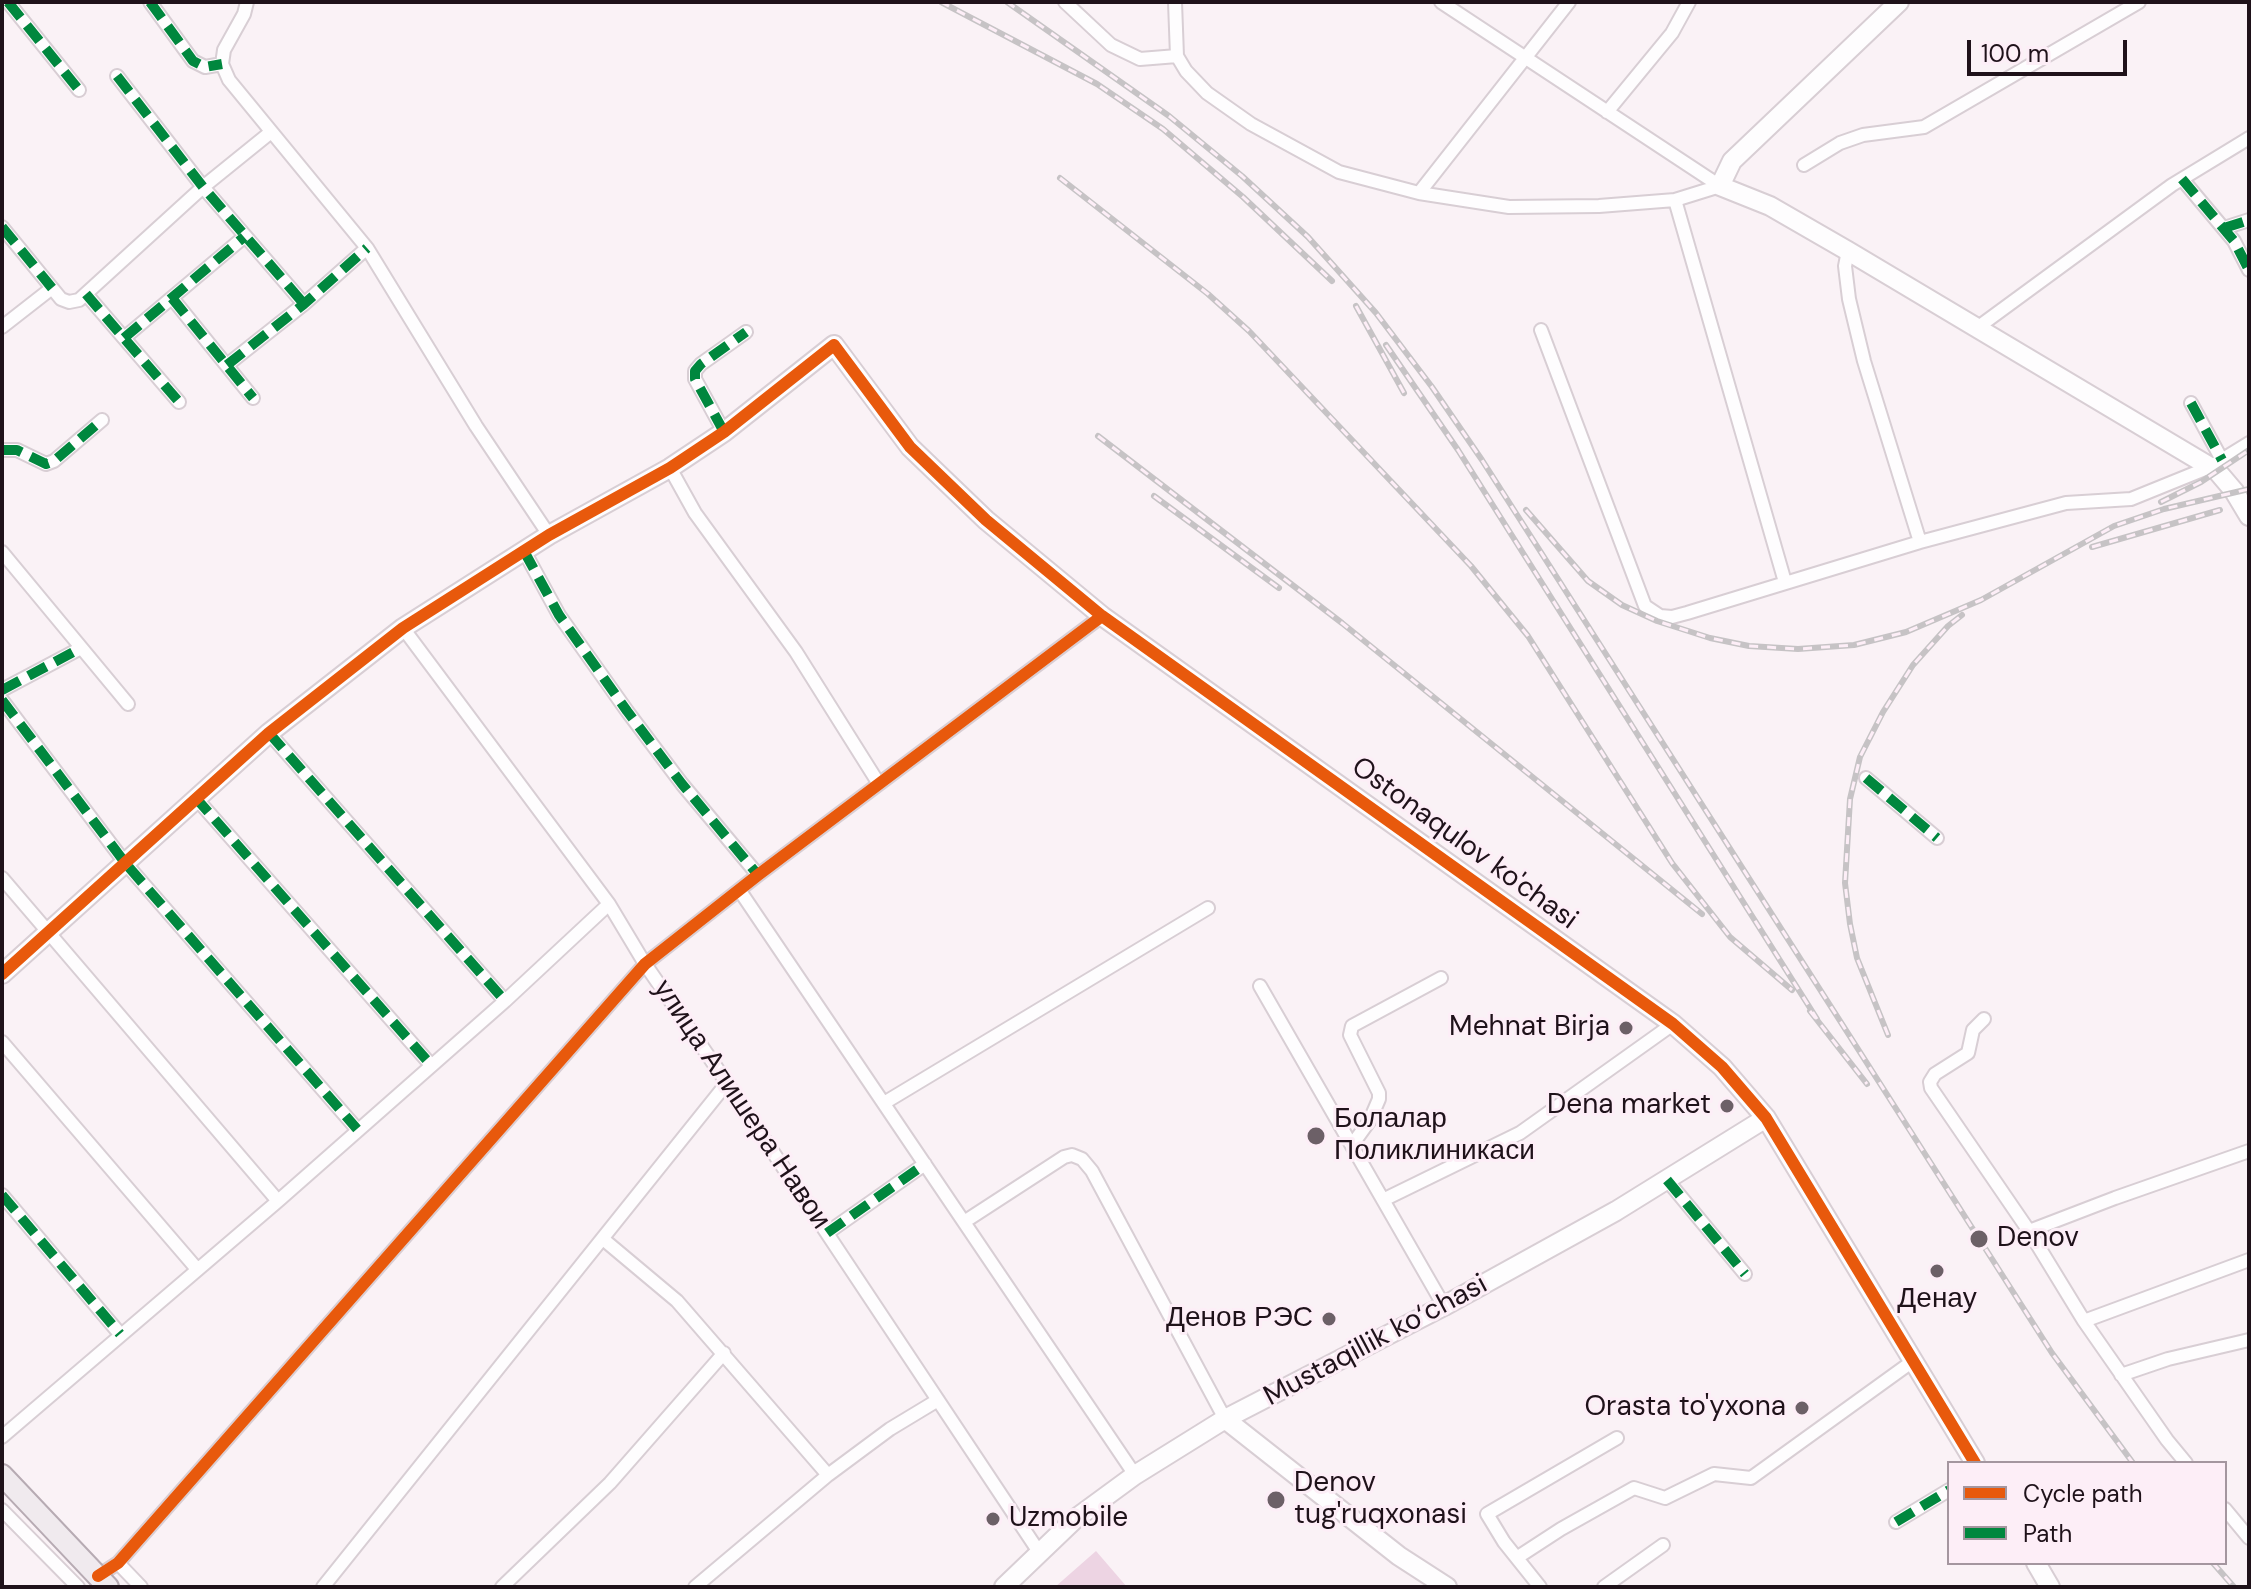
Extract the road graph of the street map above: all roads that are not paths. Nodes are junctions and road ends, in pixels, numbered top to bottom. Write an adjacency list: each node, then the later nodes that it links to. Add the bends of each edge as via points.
1 (8, 2): 15 (street)
2 (150, 2): 13 (street, via 193,61 205,67)
3 (247, 2): 13 (street)
4 (1065, 2): 11 (street, via 1111,45 1140,59)
5 (1175, 2): 11 (street)
6 (1441, 2): 12 (street)
7 (1569, 2): 12 (street)
8 (1689, 2): 16 (street, via 1672,33)
9 (1899, 2): 21 (street, via 1732,161)
10 (2139, 2): 19 (street, via 1924,127 1863,135)
11 (1177, 56): 23 (street, via 1207,93 1251,124 1339,172)
12 (1524, 57): 16 (street); 23 (street)
13 (222, 64): 17 (street)
14 (117, 76): 22 (street)
15 (79, 90)
16 (1607, 112): 21 (street)
17 (271, 132): 22 (street); 29 (street)
18 (2249, 138): 20 (street)
19 (1804, 165)
20 (2182, 179): 27 (street); 37 (street)
21 (1720, 186): 24 (street); 30 (street, via 1770,206)
22 (203, 187): 28 (street); 33 (street)
23 (1419, 193): 24 (street, via 1509,207)
24 (1675, 200): 56 (street)
25 (2249, 220): 27 (street)
26 (2, 227): 32 (street)
27 (2224, 228): 31 (street)
28 (244, 237): 34 (street); 35 (street)
29 (367, 248): 35 (street); 52 (street)
30 (1848, 251): 37 (street); 53 (street, via 1852,315)
31 (2249, 270)
32 (52, 288): 33 (street, via 69,302); 36 (street)
33 (86, 294): 40 (street)
34 (172, 298): 40 (street); 41 (street)
35 (304, 304): 41 (street)
36 (2, 327)
37 (1977, 328): 49 (street)
38 (1541, 330): 56 (street, via 1645,606 1672,617)
39 (746, 332): 46 (street, via 695,371)
40 (124, 338): 43 (street)
41 (227, 365): 42 (street)
42 (253, 398)
43 (179, 402)
44 (2191, 403): 49 (street)
45 (102, 420): 48 (street, via 46,464 17,450)
46 (724, 432): 50 (street); 57 (street, Ostonaqulov ko'chasi, via 834,345 910,447 997,529)
47 (2249, 443): 49 (street)
48 (2, 450)
49 (2216, 464): 51 (street); 53 (street, via 2131,499 2066,503)
50 (670, 468): 52 (street); 65 (street)
51 (2249, 516)
52 (549, 535): 54 (street)
53 (1920, 542): 56 (street)
54 (524, 551): 58 (street); 69 (street, via 559,615 627,711)
55 (2, 552): 59 (street)
56 (1785, 582)
57 (1102, 616): 65 (street); 81 (street, Ostonaqulov ko'chasi)
58 (403, 628): 63 (street); 72 (street, улица Алишера Навои)
59 (81, 648): 60 (street); 62 (street)
60 (2, 690)
61 (2, 700): 68 (street)
62 (128, 704)
63 (269, 733): 66 (street); 79 (street)
64 (1866, 778): 67 (street)
65 (879, 784): 69 (street)
66 (195, 797): 68 (street); 83 (street)
67 (1937, 838)
68 (126, 864): 74 (street); 87 (street)
69 (758, 875): 71 (street)
70 (2, 878): 74 (street)
71 (740, 891): 75 (street); 85 (street)
72 (609, 904): 75 (street, улица Алишера Навои); 79 (street)
73 (1208, 908): 85 (street)
74 (47, 933): 76 (street); 94 (street)
75 (645, 964): 84 (street, улица Алишера Навои); 126 (street)
76 (2, 974)
77 (1441, 978): 88 (street, via 1352,1026 1350,1035 1379,1093 1370,1120)
78 (1260, 986): 88 (street)
79 (505, 1001): 83 (street)
80 (1984, 1019): 96 (street, via 1973,1030 1968,1053 1935,1074 1930,1085)
81 (1673, 1024): 86 (street, Ostonaqulov ko'chasi, via 1722,1067); 93 (street, via 1520,1133)
82 (2, 1042): 100 (street)
83 (431, 1065): 87 (street)
84 (727, 1083): 97 (street, улица Алишера Навои); 98 (street)
85 (884, 1103): 90 (street)
86 (1766, 1118): 91 (street, Mustaqillik ko‘chasi); 107 (street, Ostonaqulov ko'chasi)
87 (357, 1129): 94 (street)
88 (1352, 1145): 93 (street)
89 (2249, 1151): 96 (street)
90 (925, 1164): 95 (street); 97 (street)
91 (1667, 1180): 101 (street); 102 (street, Mustaqillik ko‘chasi)
92 (2, 1195): 104 (street)
93 (1383, 1200): 102 (street)
94 (278, 1201): 100 (street)
95 (964, 1222): 110 (street, via 1064,1157 1082,1159); 117 (street)
96 (2029, 1231): 103 (street)
97 (827, 1233): 109 (street, улица Алишера Навои)
98 (603, 1239): 106 (street, via 677,1301); 131 (street)
99 (2249, 1260): 103 (street)
100 (197, 1269): 104 (street)
101 (1745, 1274)
102 (1444, 1306): 110 (street, Mustaqillik ko‘chasi)
103 (2084, 1321): 108 (street)
104 (120, 1334): 111 (street)
105 (2249, 1340): 108 (street)
106 (724, 1353): 116 (street); 132 (street, via 610,1483)
107 (1913, 1361): 113 (street, Ostonaqulov ko'chasi); 125 (street, via 1751,1478 1714,1474 1665,1498 1634,1488)
108 (2121, 1375): 114 (street)
109 (938, 1400): 116 (street); 124 (street, улица Алишера Навои)
110 (1225, 1419): 117 (street, Mustaqillik ko‘chasi); 135 (street, via 1399,1556)
111 (2, 1437)
112 (1617, 1438): 125 (street, via 1488,1512)
113 (1974, 1461)
114 (2185, 1461)
115 (2, 1475): 128 (main road)
116 (828, 1475): 133 (street)
117 (1135, 1475): 124 (street, Mustaqillik ko‘chasi)
118 (1947, 1491): 121 (street)
119 (2, 1510): 129 (street)
120 (2227, 1511): 122 (street)
121 (1896, 1522)
122 (2249, 1538)
123 (1663, 1545): 137 (street)
124 (1039, 1552): 134 (street, Mustaqillik ko‘chasi)
125 (1518, 1557): 136 (street)
126 (118, 1563): 128 (street); 130 (street)
127 (2037, 1565): 138 (street)
128 (103, 1582)
129 (78, 1587)
130 (141, 1587)
131 (323, 1587)
132 (502, 1587)
133 (695, 1587)
134 (1004, 1587)
135 (1447, 1587)
136 (1540, 1587)
137 (1604, 1587)
138 (2050, 1587)

